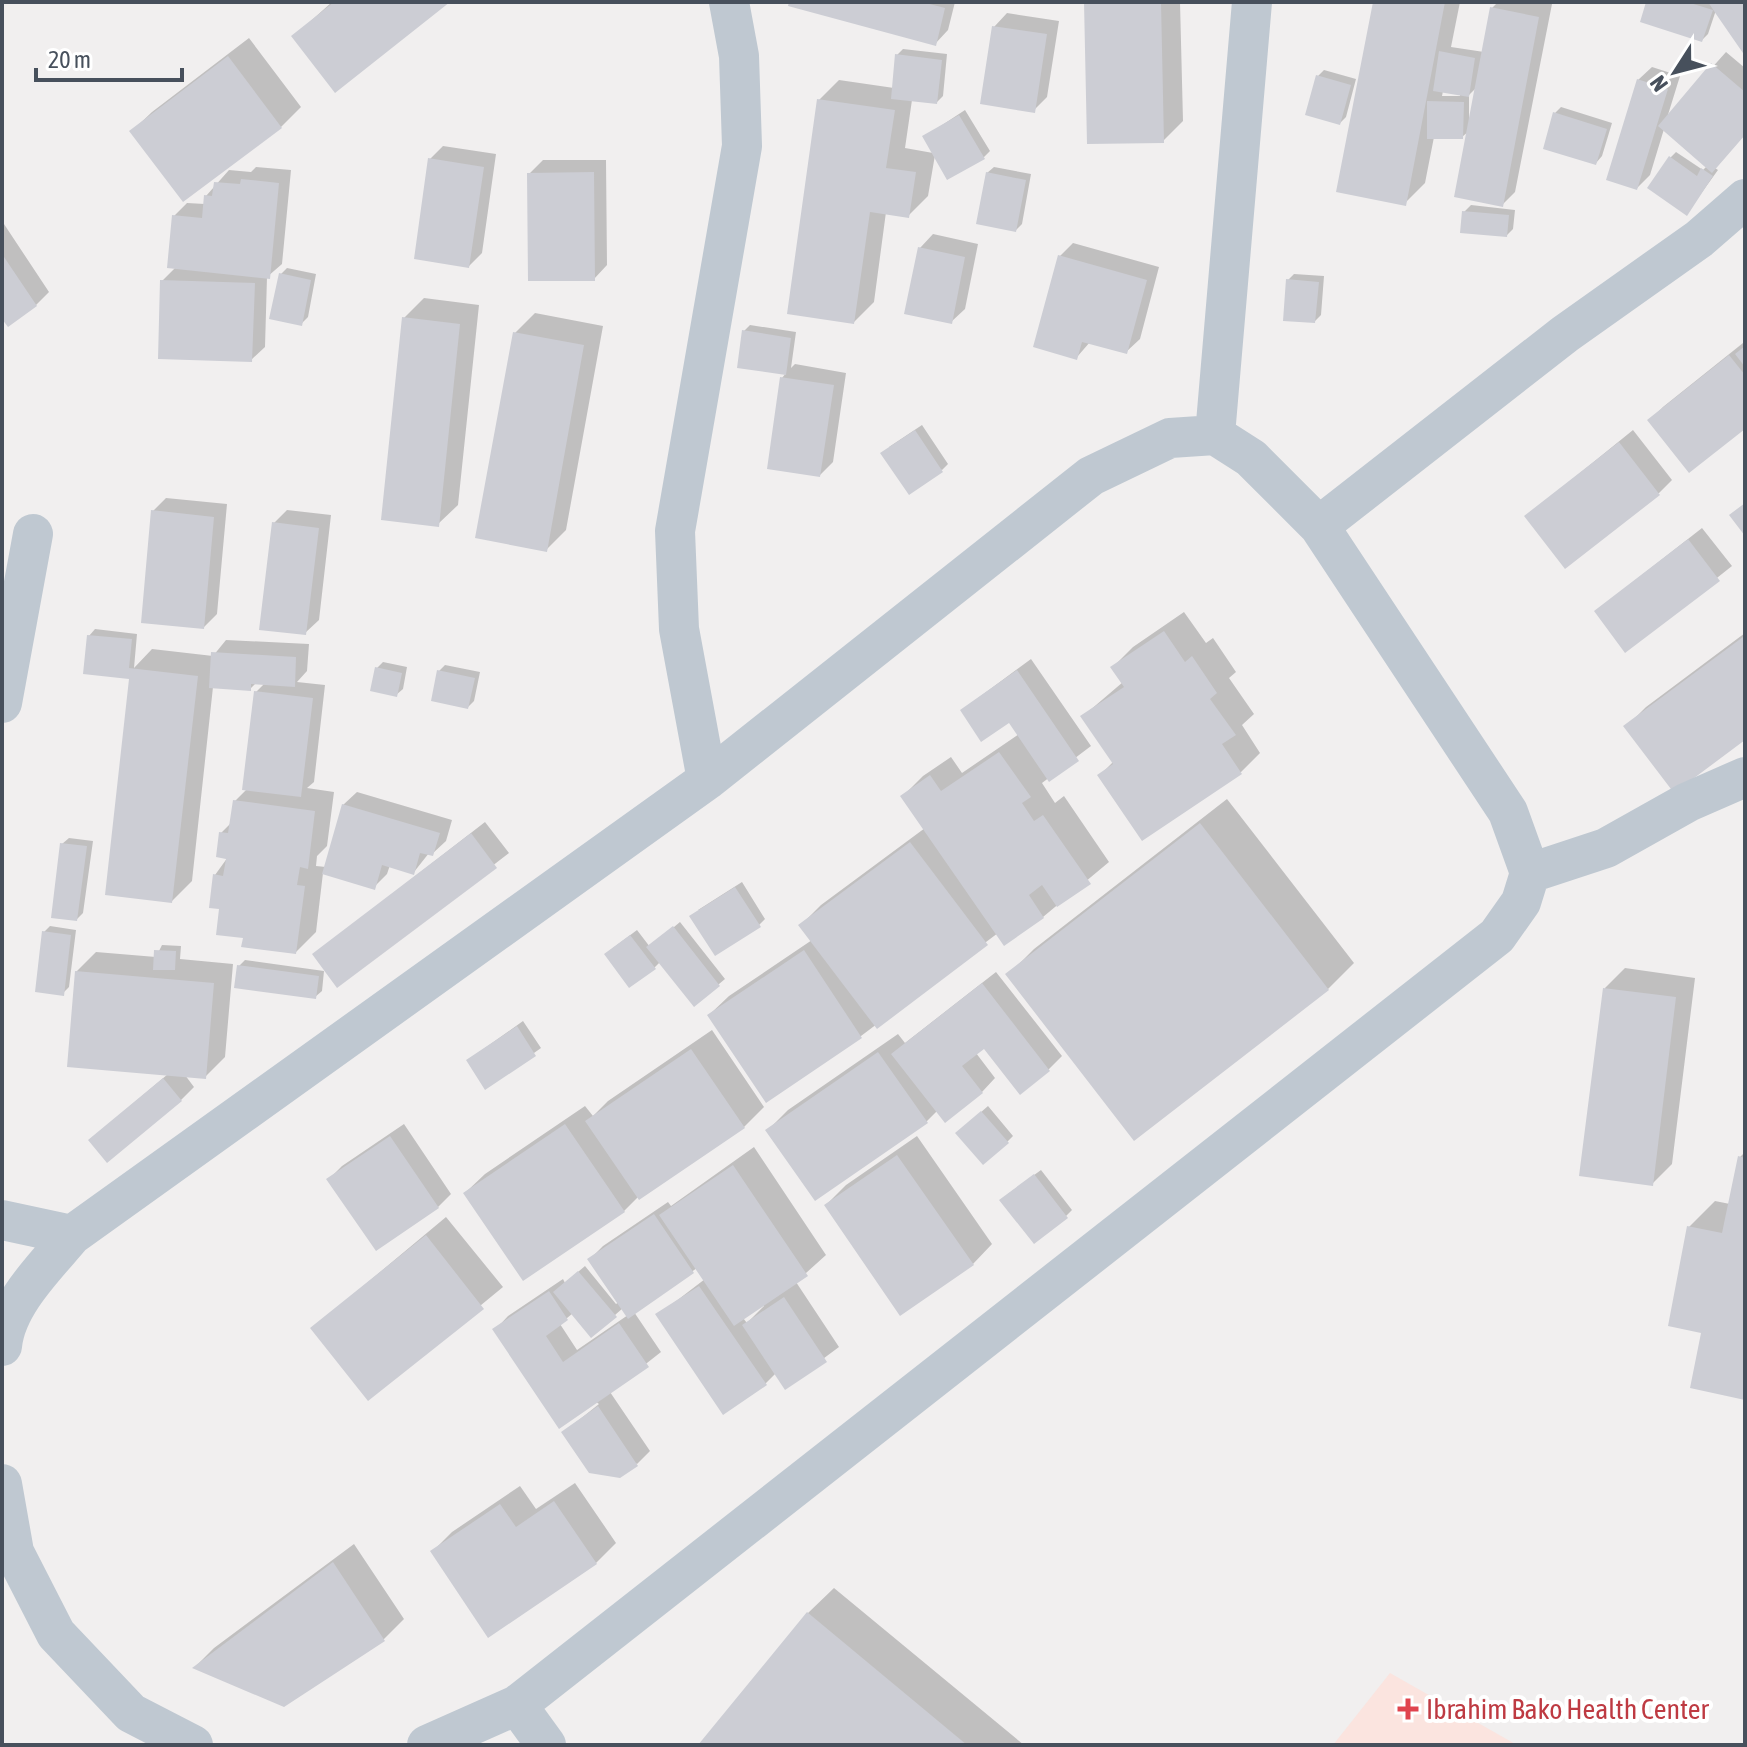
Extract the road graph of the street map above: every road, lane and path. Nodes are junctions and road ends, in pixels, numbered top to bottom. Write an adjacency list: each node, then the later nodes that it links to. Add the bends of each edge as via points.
1 (729, 2): 9 (street, via 739,56 742,146 675,531 679,629)
2 (1252, 2): 4 (street)
3 (1745, 199): 5 (street)
4 (1215, 435): 5 (street, via 1251,458); 9 (street, via 1170,438 1091,476)
5 (1319, 526): 10 (street, via 1508,812)
6 (33, 534): 7 (street)
7 (2, 703)
8 (1745, 777): 10 (street, via 1606,848)
9 (707, 780): 12 (street)
10 (1530, 873): 15 (street, via 1521,902 1497,936)
11 (2, 1220): 12 (street)
12 (72, 1235): 13 (street, via 28,1287)
13 (2, 1346)
14 (2, 1484): 16 (street, via 14,1552 56,1634 131,1713)
15 (517, 1705): 17 (street); 18 (street)
16 (188, 1744)
17 (427, 1745)
18 (546, 1745)

